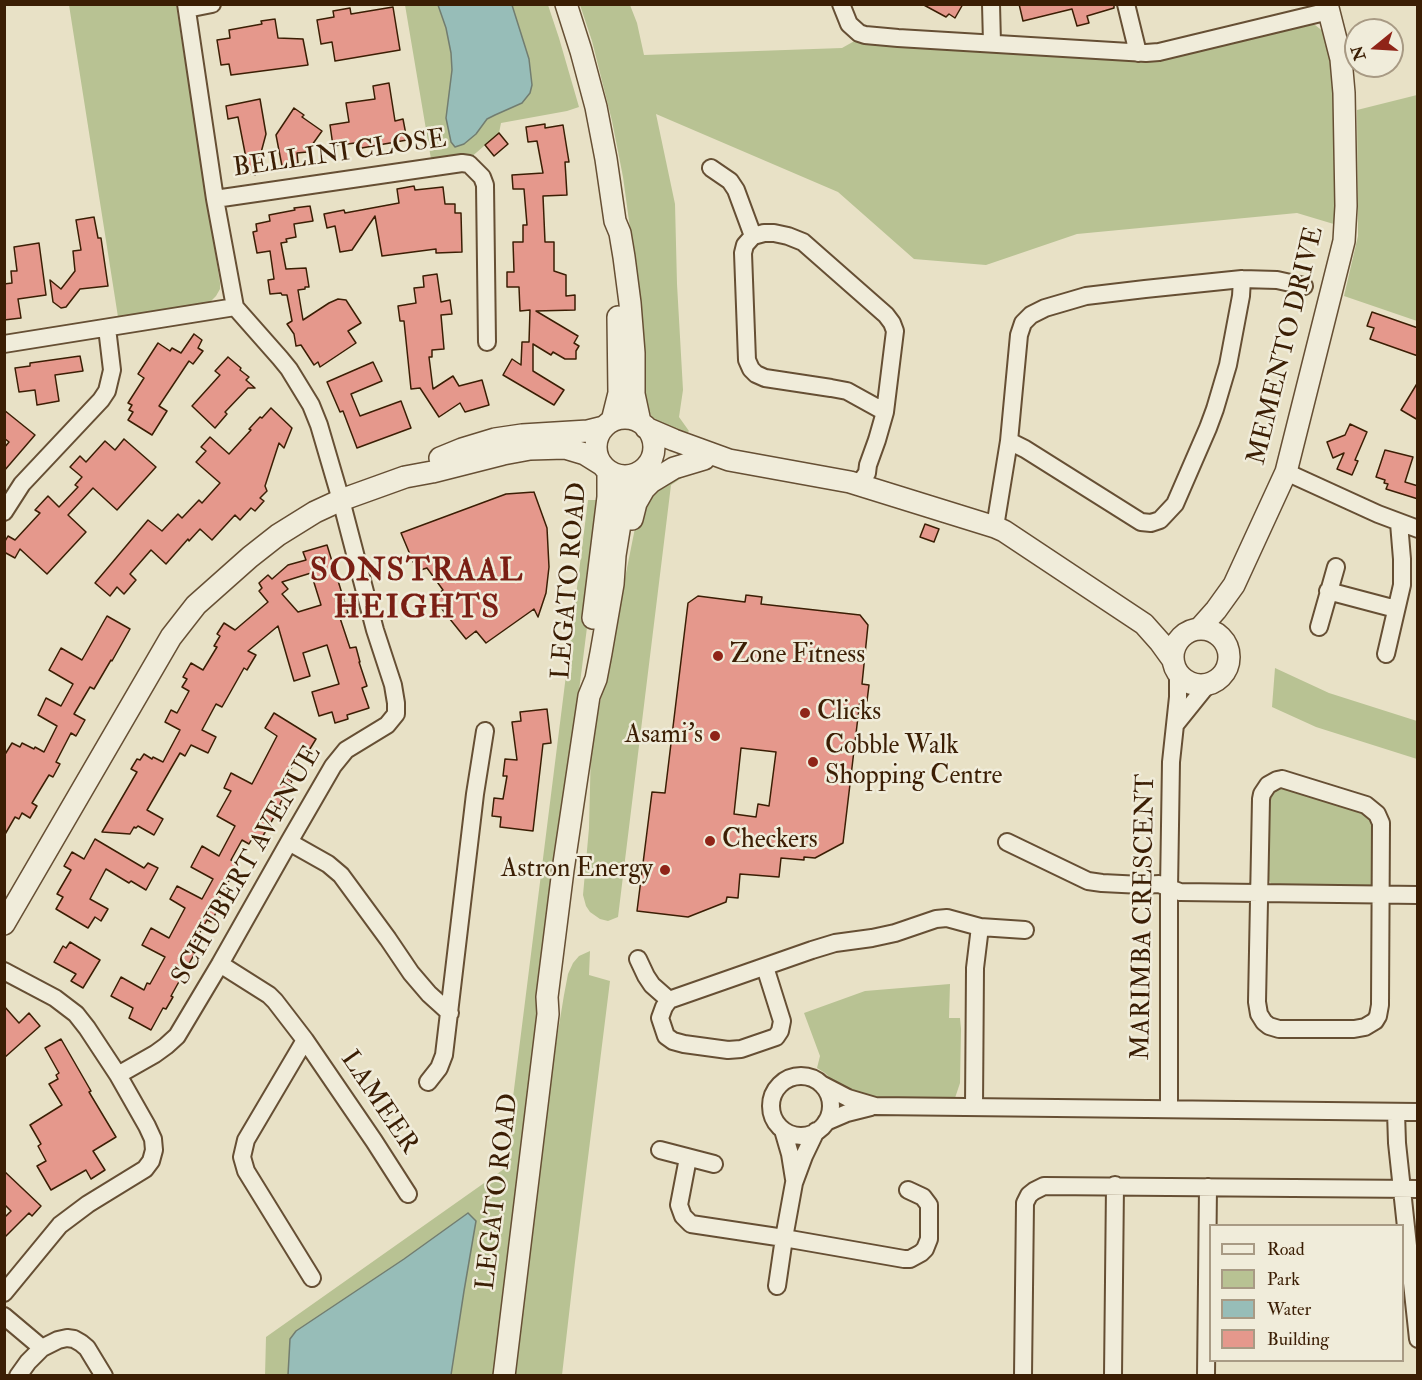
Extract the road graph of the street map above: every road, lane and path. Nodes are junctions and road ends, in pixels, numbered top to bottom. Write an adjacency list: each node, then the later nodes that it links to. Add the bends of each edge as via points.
1 (212, 4): 6 (street)
2 (566, 4): 12 (street, via 596,107)
3 (841, 4): 8 (street, via 849,24 865,35)
4 (991, 4): 8 (street)
5 (1126, 4): 9 (street)
6 (187, 7): 11 (street)
7 (1328, 8): 9 (street, via 1159,52); 28 (street, MEMENTO DRIVE, via 1341,59 1344,93 1344,241)
8 (992, 43): 9 (street)
9 (1138, 53)
10 (711, 168): 13 (street, via 736,190)
11 (215, 199): 16 (street); 18 (street, BELLINI CLOSE, via 469,164 485,185)
12 (615, 221): 21 (street, via 619,393); 22 (street, via 630,303 634,394)
13 (753, 236): 20 (street, via 774,233 803,242 886,315 895,331); 20 (street, via 743,253 747,360 751,369 765,378 847,391)
14 (1242, 279): 15 (street); 23 (street, via 1086,296 1030,315 1019,335); 23 (street, via 1228,365 1215,409 1175,504 1160,520 1141,522)
15 (1304, 286)
16 (235, 307): 17 (street); 31 (street, via 280,358 310,405)
17 (107, 328): 19 (street); 32 (street, via 112,370 107,391 22,484)
18 (487, 342)
19 (4, 344)
20 (885, 412): 30 (street, via 868,465)
21 (608, 424): 22 (street, via 624,418); 26 (street, via 600,432 596,447); 29 (street, via 588,430 495,439 462,449)
22 (643, 425): 25 (street); 27 (street, via 651,435 654,452)
23 (1009, 441): 34 (street)
24 (704, 459): 25 (street); 27 (street, via 674,458); 37 (street, via 674,468 644,489 636,502)
25 (729, 459): 30 (street)
26 (604, 467): 27 (street, via 625,476); 29 (street, via 575,450 530,449); 48 (street, LEGATO ROAD, via 608,497 586,674)
27 (641, 469): 37 (street, LEGATO ROAD, via 624,499)
28 (1286, 472): 33 (street); 38 (street, MEMENTO DRIVE)
29 (405, 477): 31 (street)
30 (867, 482): 34 (street)
31 (341, 500): 51 (street, SCHUBERT AVENUE, via 393,685 396,714 387,725 346,750); 57 (street, via 278,535 196,605 177,628)
32 (4, 512)
33 (1399, 523): 35 (street); 40 (street, via 1402,585)
34 (995, 527): 41 (street)
35 (1418, 529)
36 (1336, 567): 39 (street)
37 (613, 584): 48 (street, LEGATO ROAD, via 596,679)
38 (1233, 585): 43 (street, MEMENTO DRIVE, via 1216,610); 44 (street, MEMENTO DRIVE)
39 (1328, 591): 40 (street); 42 (street)
40 (1396, 609): 45 (street)
41 (1144, 624): 43 (street); 46 (street)
42 (1319, 627)
43 (1194, 630): 44 (street, via 1215,631); 46 (street, via 1176,644)
44 (1226, 642): 47 (street, via 1227,668)
45 (1386, 654)
46 (1176, 666): 47 (street, via 1188,682); 49 (street, MARIMBA CRESCENT)
47 (1208, 684): 49 (street)
48 (589, 696): 95 (street, LEGATO ROAD, via 547,997)
49 (1175, 726): 53 (street, MARIMBA CRESCENT)
50 (485, 731): 65 (street)
51 (289, 842): 61 (street, SCHUBERT AVENUE); 65 (street, via 341,875 411,973)
52 (1007, 842): 53 (street, via 1088,881 1159,884)
53 (1169, 889): 54 (street); 72 (street, MARIMBA CRESCENT)
54 (1260, 893): 55 (street); 55 (street, via 1262,794 1268,785 1282,780 1374,811 1382,828); 55 (street, via 1257,1002 1264,1022 1279,1029 1354,1029 1375,1021 1380,1005)
55 (1381, 894): 56 (street)
56 (1418, 895)
57 (4, 924)
58 (980, 927): 59 (street); 62 (street, via 936,919 895,933 828,945); 71 (street, via 975,968)
59 (1025, 930)
60 (638, 958): 64 (street, via 651,985)
61 (220, 964): 66 (street, LAMEER, via 269,995); 67 (street, SCHUBERT AVENUE, via 177,1036)
62 (765, 967): 64 (street); 64 (street, via 782,1021 776,1038 728,1050 673,1041 666,1036 660,1018)
63 (4, 970): 67 (street, via 76,1014)
64 (669, 1000)
65 (450, 1013): 68 (street, via 444,1055)
66 (305, 1040): 85 (street, LAMEER); 87 (street, LAMEER, via 246,1140 242,1157 246,1171)
67 (118, 1076): 89 (street, via 153,1139 151,1161 145,1169 60,1225)
68 (428, 1082)
69 (821, 1084): 70 (street); 75 (street, via 830,1106); 76 (street, via 797,1076 788,1078 775,1090 771,1108)
70 (875, 1106): 71 (street); 75 (street, via 847,1113)
71 (974, 1107): 72 (street)
72 (1168, 1109): 73 (street)
73 (1396, 1112): 74 (street); 83 (street, via 1397,1143)
74 (1418, 1112)
75 (821, 1126): 76 (street, via 810,1134 796,1135); 80 (street)
76 (783, 1130): 80 (street)
77 (660, 1150): 78 (street)
78 (688, 1158): 79 (street); 86 (street, via 679,1204 686,1220)
79 (714, 1164)
80 (794, 1183): 86 (street)
81 (1115, 1185): 82 (street); 96 (street, via 1044,1186 1029,1195 1025,1203); 97 (street)
82 (1208, 1187): 83 (street); 98 (street)
83 (1409, 1189): 91 (street)
84 (908, 1190): 86 (street, via 923,1197 930,1210 930,1239 916,1257 904,1260)
85 (408, 1194)
86 (784, 1239): 88 (street)
87 (312, 1278)
88 (777, 1286)
89 (4, 1293)
90 (4, 1316): 92 (street)
91 (1418, 1339)
92 (42, 1348): 93 (street); 94 (street, via 58,1340 74,1339 87,1348)
93 (18, 1376)
94 (104, 1376)
95 (504, 1376)
96 (1023, 1376)
97 (1113, 1376)
98 (1206, 1376)

